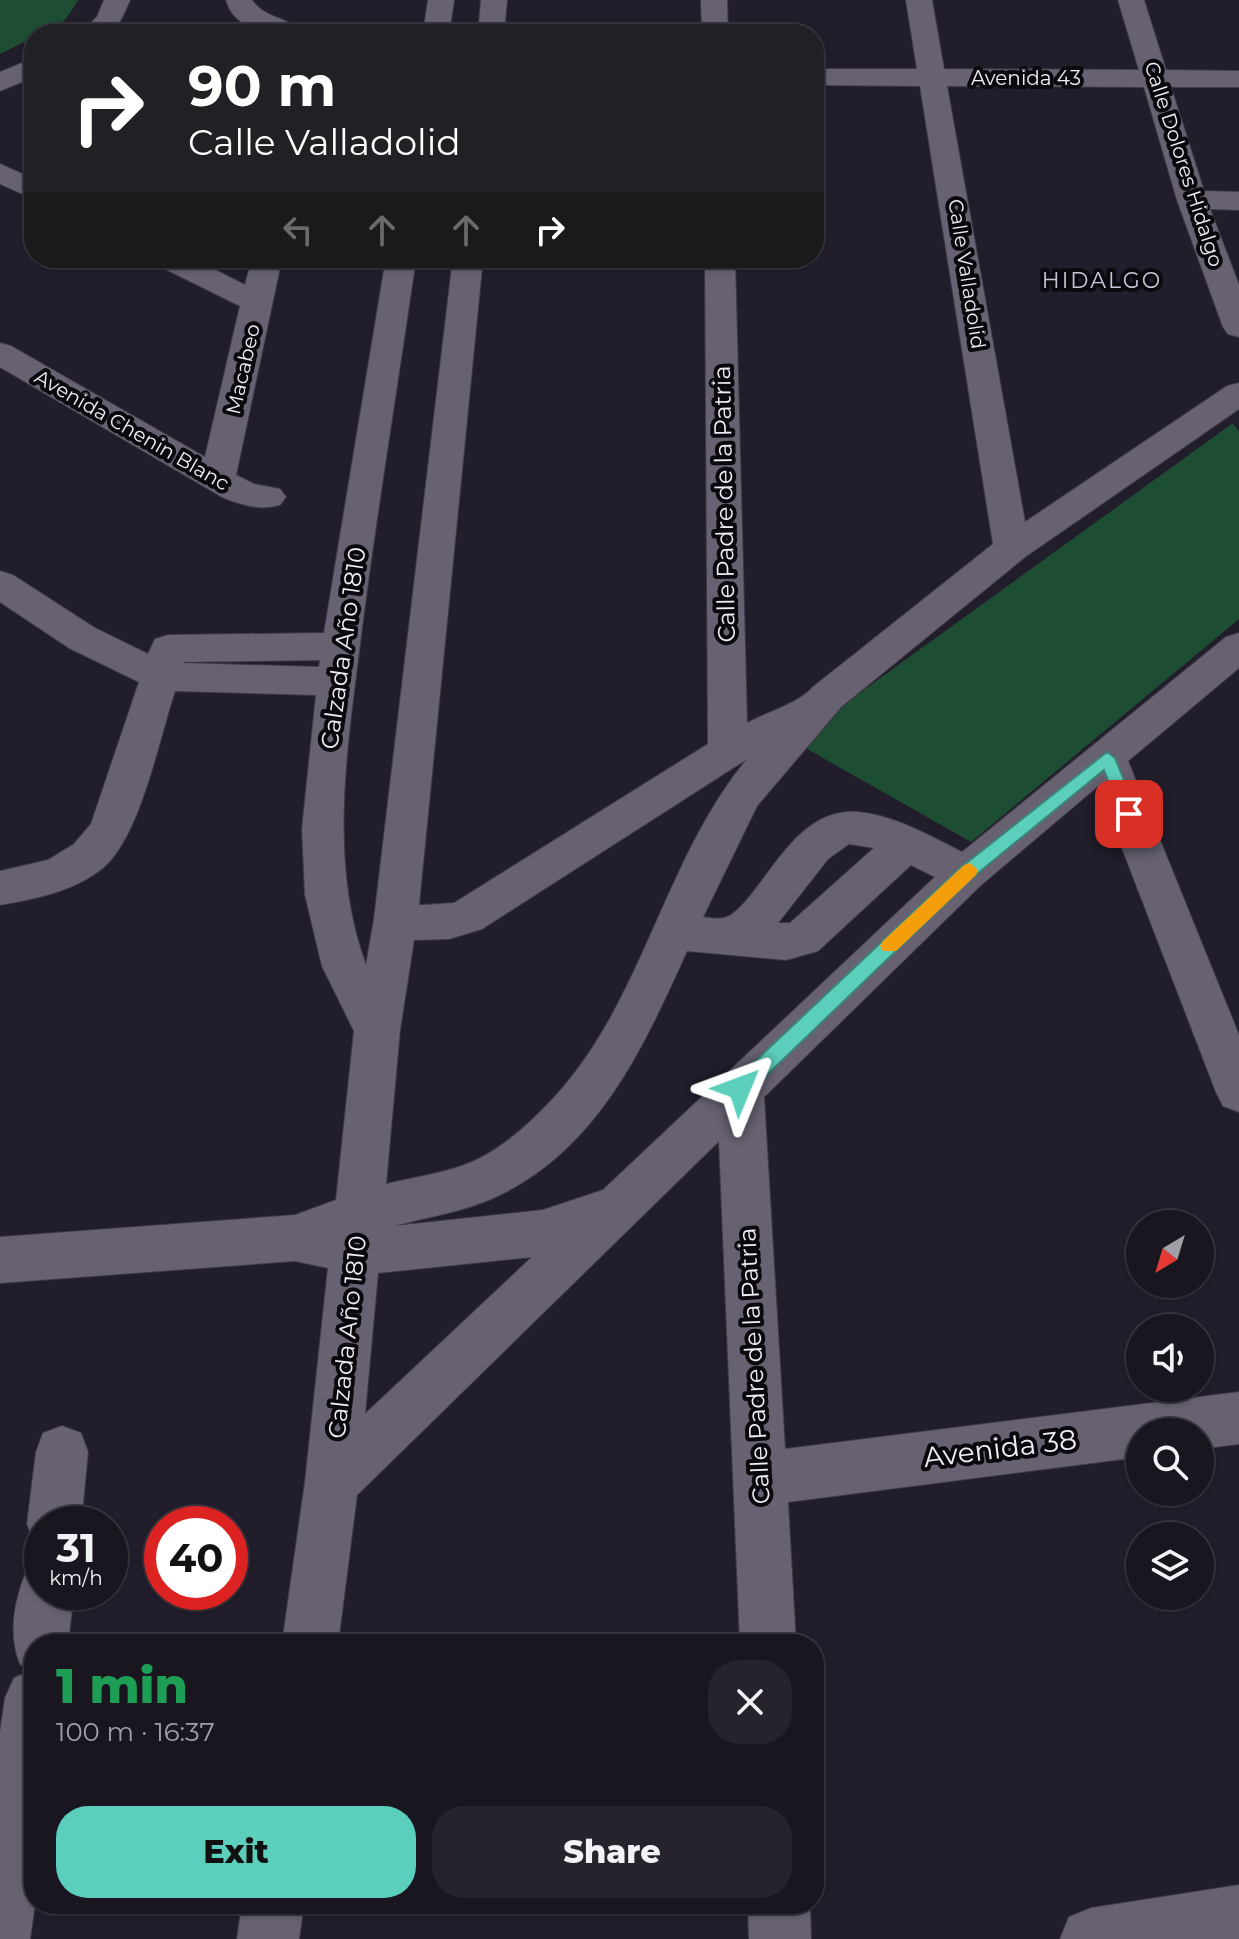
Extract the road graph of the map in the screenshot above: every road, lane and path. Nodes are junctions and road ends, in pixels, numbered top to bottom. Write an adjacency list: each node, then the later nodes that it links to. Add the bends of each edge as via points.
1 (117, 0): 8 (street)
2 (239, 0): 9 (street, via 241,7)
3 (441, 0): 10 (street)
4 (494, 0): 11 (street)
5 (714, 0): 12 (street)
6 (919, 0): 15 (street, Calle Valladolid)
7 (1131, 0): 16 (street, Calle Dolores Hidalgo)
8 (104, 24)
9 (267, 24)
10 (437, 24)
11 (492, 24)
12 (715, 24)
13 (24, 71): 18 (street)
14 (824, 77): 15 (street, Avenida 43)
15 (934, 78): 16 (street, Avenida 43); 34 (street, Calle Valladolid)
16 (1156, 78): 17 (street, Avenida 43); 21 (street, Calle Dolores Hidalgo)
17 (1239, 79)
18 (0, 83)
19 (0, 173): 20 (street)
20 (24, 185)
21 (1192, 200): 22 (street); 29 (street, Calle Dolores Hidalgo)
22 (1239, 201)
23 (188, 268): 28 (street)
24 (265, 268): 28 (street, Macabeo)
25 (399, 268): 38 (street, Calzada Año 1810)
26 (467, 268): 45 (street, Calzada Año 1810)
27 (720, 268): 40 (street, Calle Padre de la Patria)
28 (258, 303): 32 (street, Macabeo)
29 (1239, 327)
30 (0, 353): 32 (street, Avenida Chenin Blanc)
31 (1239, 393): 34 (street)
32 (217, 480): 33 (street, Avenida Chenin Blanc, via 249,495)
33 (268, 497)
34 (1012, 548): 39 (street)
35 (0, 584): 37 (street, via 118,656)
36 (1239, 647): 41 (street)
37 (164, 663): 38 (street); 44 (street, via 101,845 49,880)
38 (339, 664): 48 (street, Calzada Año 1810, via 325,798 325,892 348,981)
39 (827, 697): 40 (street); 46 (street, via 742,795)
40 (728, 751): 45 (street, via 467,917 427,925)
41 (1107, 758): 43 (street); 50 (street)
42 (905, 845): 43 (street); 47 (street, via 803,938 786,942); 47 (street, via 864,829 845,828 827,837 811,849 758,915)
43 (966, 873): 49 (street)
44 (0, 888)
45 (396, 919): 48 (street, Calzada Año 1810)
46 (674, 932): 47 (street); 52 (street, via 604,1071 543,1140 481,1181)
47 (731, 935)
48 (377, 1030): 52 (street, Calzada Año 1810)
49 (740, 1088): 51 (street); 56 (street, Calle Padre de la Patria)
50 (1239, 1092)
51 (616, 1208): 52 (street, via 543,1233); 57 (street)
52 (358, 1232): 53 (street); 57 (street, Calzada Año 1810)
53 (0, 1260)
54 (1239, 1418): 56 (street, Avenida 38)
55 (62, 1452): 58 (street)
56 (761, 1479): 62 (street, Calle Padre de la Patria)
57 (332, 1482): 61 (street, Calzada Año 1810)
58 (56, 1506)
59 (44, 1610): 60 (street)
60 (41, 1634)
61 (311, 1634)
62 (768, 1634)
63 (24, 1768): 67 (street)
64 (272, 1914): 68 (street)
65 (779, 1914): 69 (street)
66 (1239, 1916): 70 (street)
67 (0, 1936)
68 (268, 1939)
69 (780, 1939)
70 (1091, 1939)

